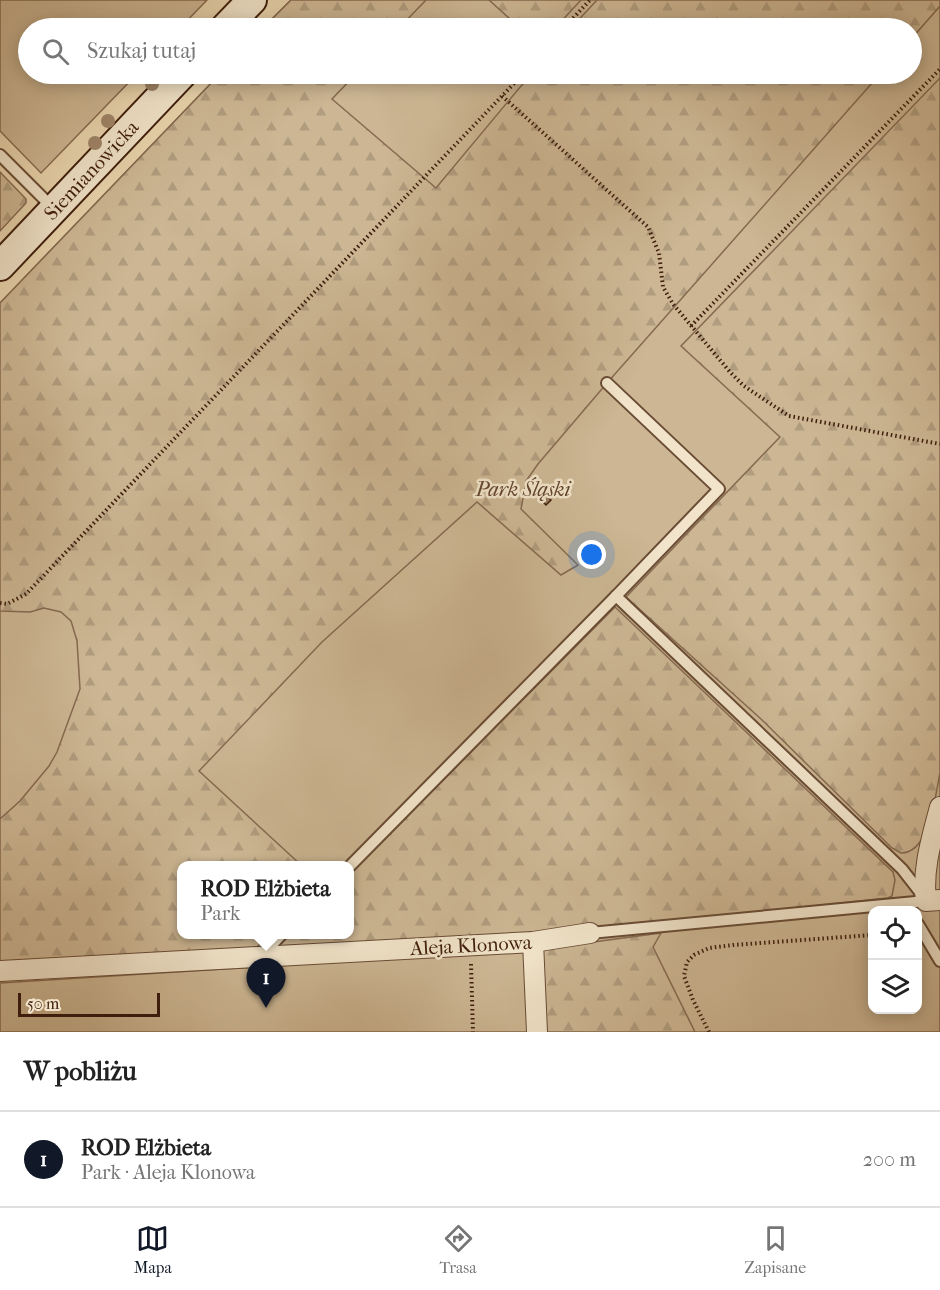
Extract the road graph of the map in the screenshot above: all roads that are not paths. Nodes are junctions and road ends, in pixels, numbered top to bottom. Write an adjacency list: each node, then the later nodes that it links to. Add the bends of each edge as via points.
1 (252, 0): 2 (street)
2 (235, 18)
3 (173, 84): 5 (street, Siemianowicka)
4 (0, 155): 5 (lane)
5 (55, 209): 6 (street, Siemianowicka)
6 (0, 266)
7 (607, 383): 8 (lane, via 719,489)
8 (616, 596): 10 (lane); 11 (lane, via 902,869)
9 (940, 807): 11 (street)
10 (354, 862)
11 (920, 904): 13 (lane, Aleja Klonowa)
12 (922, 931): 17 (lane)
13 (590, 933): 15 (street, Aleja Klonowa)
14 (277, 939): 16 (lane)
15 (533, 942): 16 (street, Aleja Klonowa); 19 (street)
16 (260, 957): 18 (street, Aleja Klonowa)
17 (940, 961)
18 (0, 970)
19 (537, 1032)

